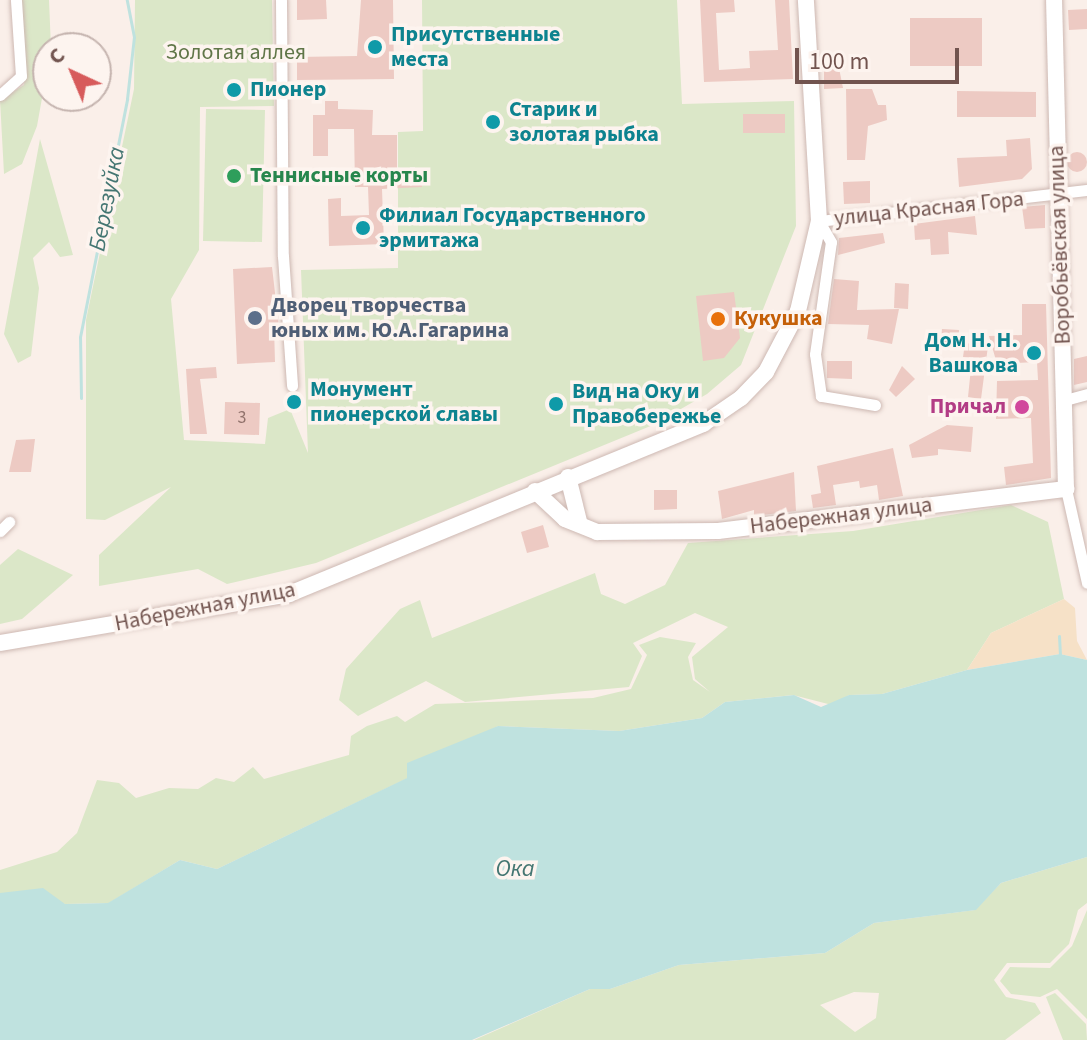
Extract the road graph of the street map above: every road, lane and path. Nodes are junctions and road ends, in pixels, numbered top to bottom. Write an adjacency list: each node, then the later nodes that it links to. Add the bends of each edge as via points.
1 (16, 0): 5 (street, via 18,84)
2 (281, 0): 9 (street, via 283,256)
3 (806, 0): 8 (main road, Набережная улица)
4 (1054, 0): 7 (main road, Воробьёвская улица)
5 (0, 95)
6 (1087, 190): 7 (street, улица Красная Гора)
7 (1058, 194): 8 (street, улица Красная Гора); 11 (main road, Воробьёвская улица)
8 (819, 221): 12 (street, via 831,242 815,354 821,396); 13 (main road, Набережная улица, via 789,332 741,398 703,424)
9 (292, 386)
10 (1087, 394): 11 (street)
11 (1065, 400): 14 (main road, Воробьёвская улица)
12 (875, 405)
13 (568, 477): 15 (main road, Набережная улица); 16 (main road)
14 (1066, 489): 16 (main road, Набережная улица, via 718,531 597,532); 17 (street)
15 (535, 491): 16 (main road, Набережная улица, via 550,509); 18 (main road, Набережная улица, via 289,594)
16 (579, 521)
17 (1087, 583)
18 (0, 643)

